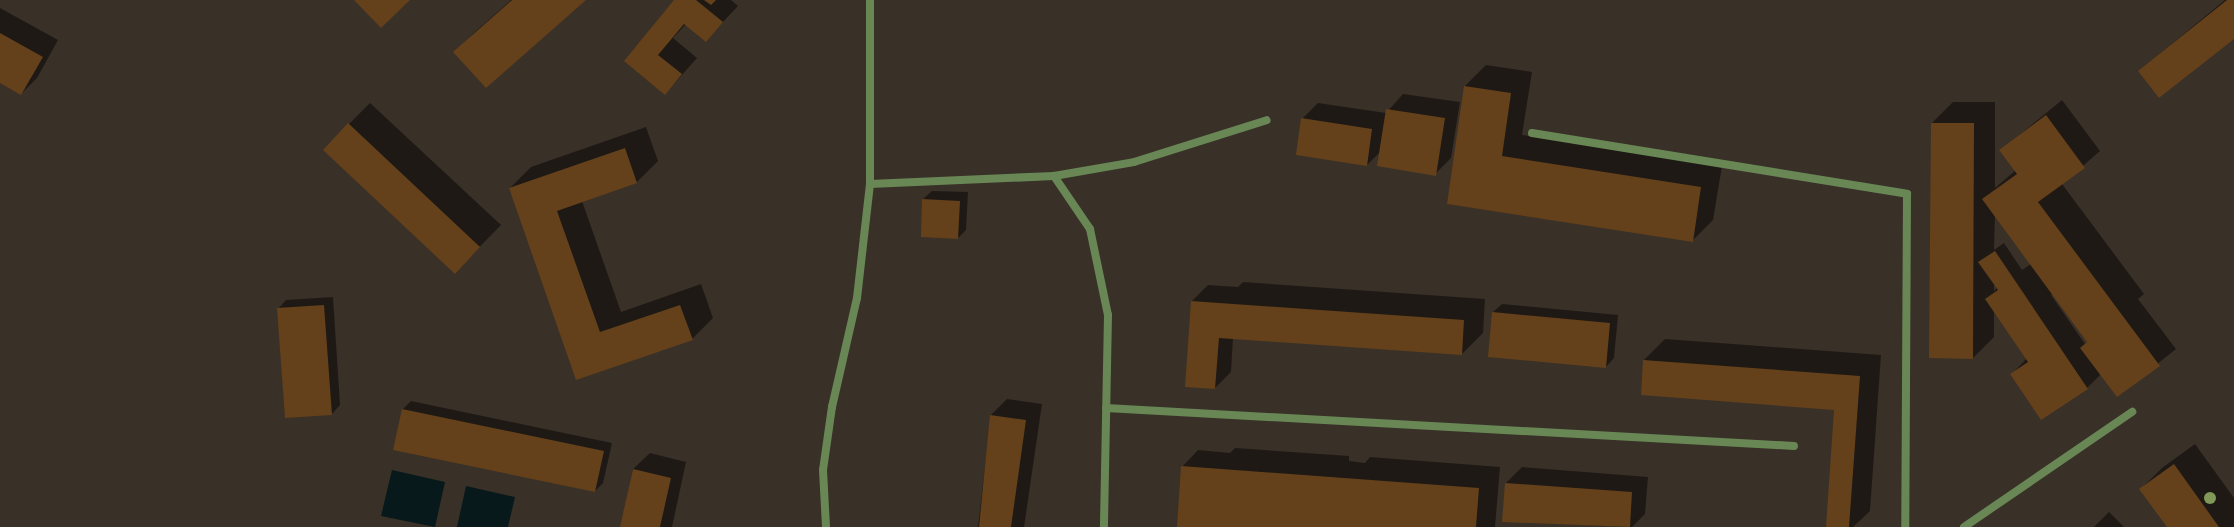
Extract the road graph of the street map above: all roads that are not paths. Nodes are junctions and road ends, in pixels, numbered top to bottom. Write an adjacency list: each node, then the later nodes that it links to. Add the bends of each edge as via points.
1 (870, 0): 5 (street)
2 (1267, 120): 4 (street, via 1134,162)
3 (1532, 133): 11 (street, via 1907,194)
4 (1054, 176): 5 (street); 6 (street, via 1090,229 1108,315)
5 (870, 184): 9 (street, via 857,298 832,407 823,470)
6 (1106, 408): 8 (street); 10 (street)
7 (2132, 412): 12 (street)
8 (1794, 446)
9 (826, 527)
10 (1104, 527)
11 (1905, 527)
12 (1964, 527)

